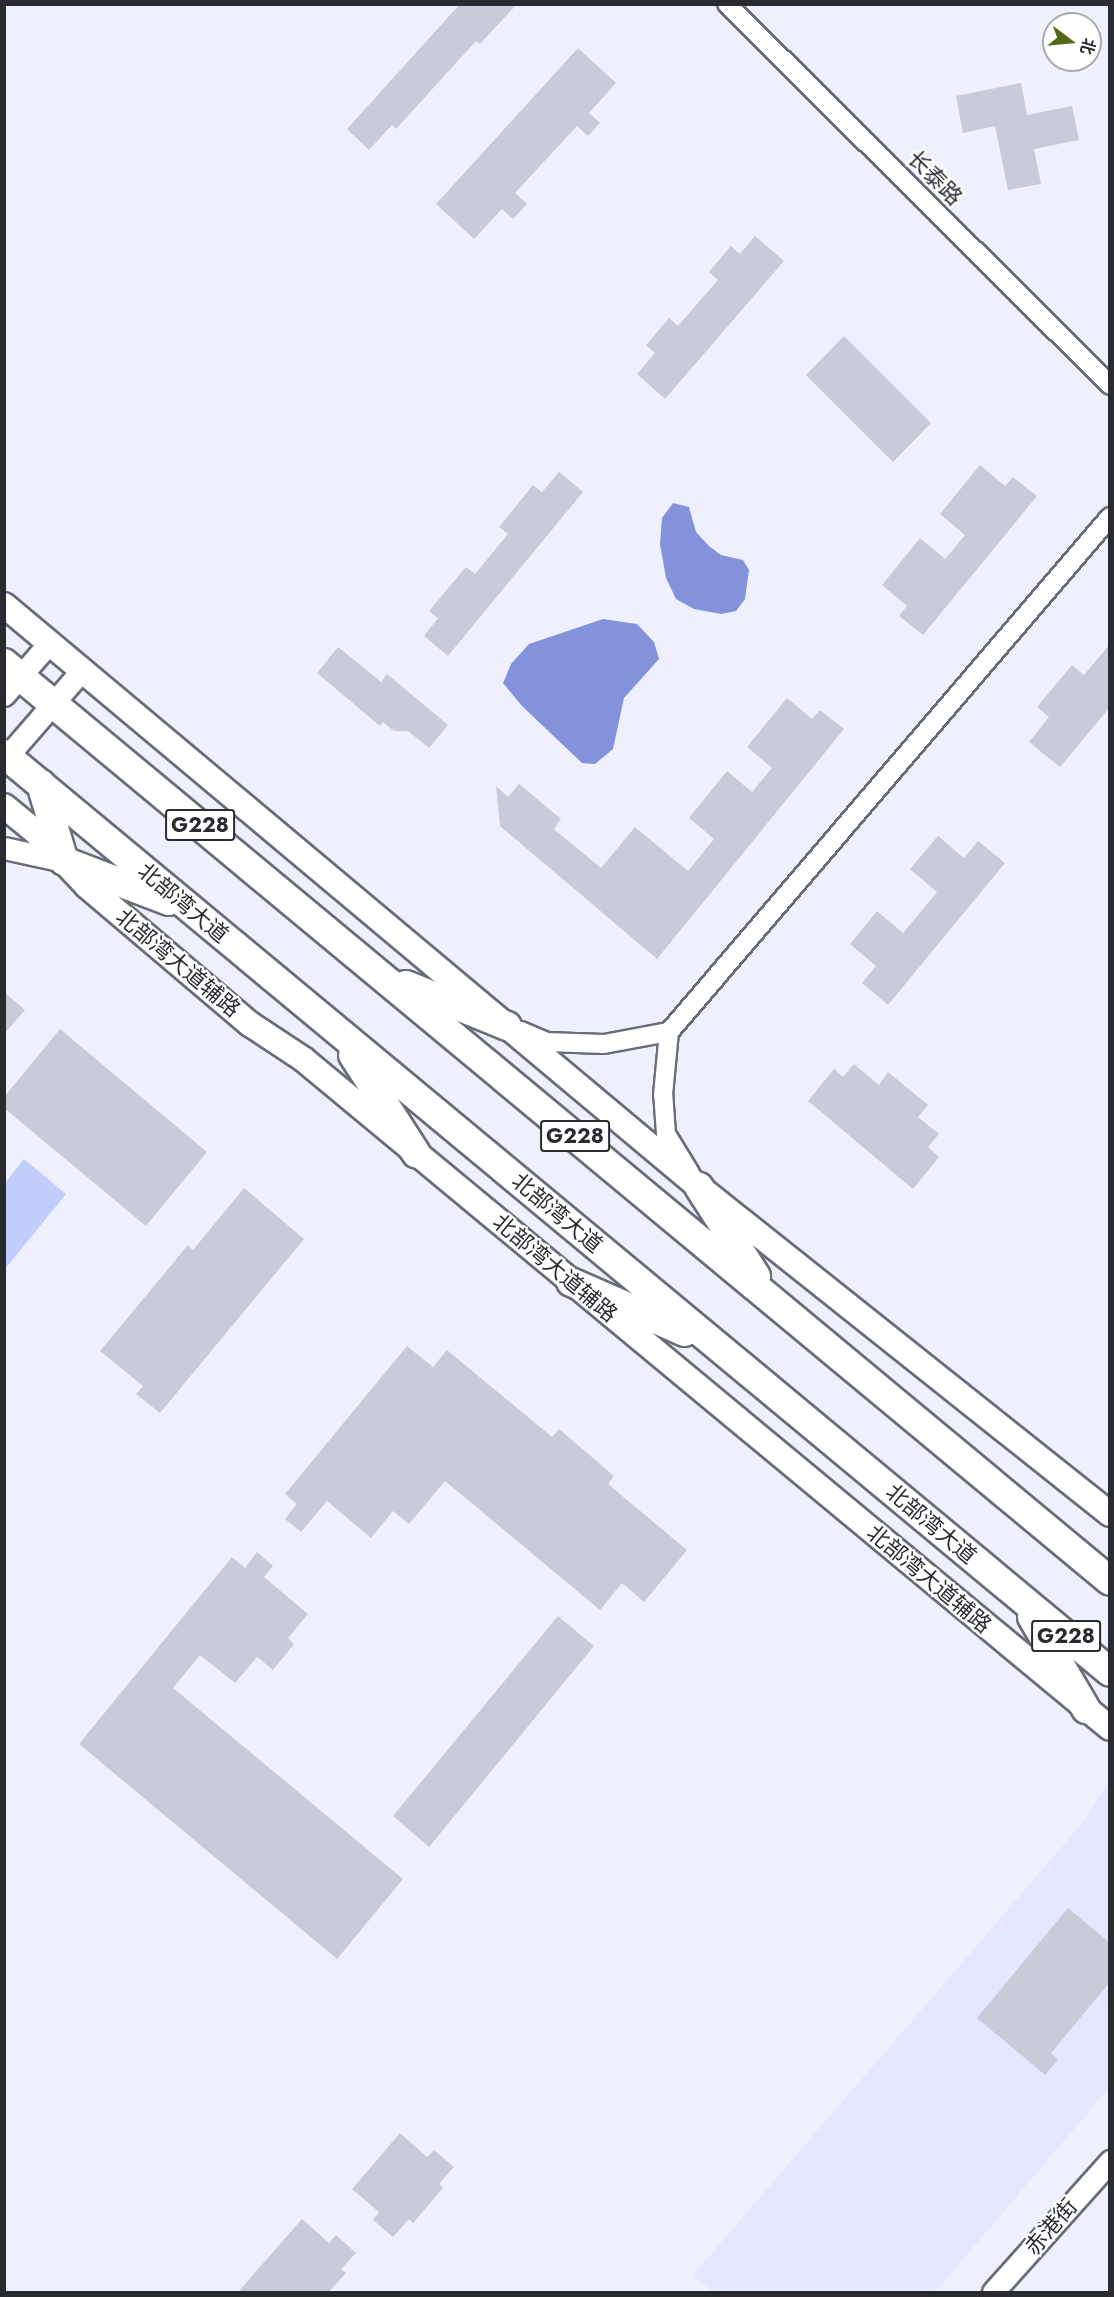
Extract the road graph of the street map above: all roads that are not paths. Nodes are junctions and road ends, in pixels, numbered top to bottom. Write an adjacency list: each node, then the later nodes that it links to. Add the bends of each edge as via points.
1 (727, 4): 2 (street, 长泰路)
2 (1110, 385)
3 (1110, 517): 18 (street)
4 (4, 605): 5 (main road)
5 (50, 643): 6 (main road); 7 (street)
6 (82, 670): 8 (street); 16 (main road)
7 (10, 678): 8 (highway, G228)
8 (54, 704): 9 (street); 15 (highway, G228)
9 (6, 757): 10 (highway, 北部湾大道 / G228)
10 (41, 784): 13 (highway); 14 (highway, 北部湾大道 / G228)
11 (4, 806): 13 (main road, 北部湾大道辅路)
12 (4, 848): 13 (street)
13 (64, 861): 14 (highway); 19 (main road, 北部湾大道辅路, via 87,886 250,1024 303,1059)
14 (192, 910): 17 (highway, 北部湾大道 / G228)
15 (380, 974): 16 (highway); 22 (highway, G228)
16 (507, 1026): 18 (street, via 547,1042 604,1044); 20 (main road)
17 (337, 1030): 19 (highway); 23 (highway, 北部湾大道 / G228)
18 (669, 1032): 20 (street, via 663,1095 666,1134)
19 (416, 1153): 21 (main road, 北部湾大道辅路)
20 (699, 1187): 22 (highway); 24 (main road)
21 (571, 1282): 23 (highway); 28 (main road, 北部湾大道辅路)
22 (770, 1298): 25 (highway, G228)
23 (717, 1346): 26 (highway, 北部湾大道 / G228)
24 (1110, 1514)
25 (1110, 1581)
26 (1022, 1600): 27 (highway, 北部湾大道 / G228); 28 (highway)
27 (1110, 1672)
28 (1086, 1709): 29 (main road, 北部湾大道辅路)
29 (1110, 1728)
30 (1110, 2161): 31 (street, 赤港街)
31 (993, 2292)

